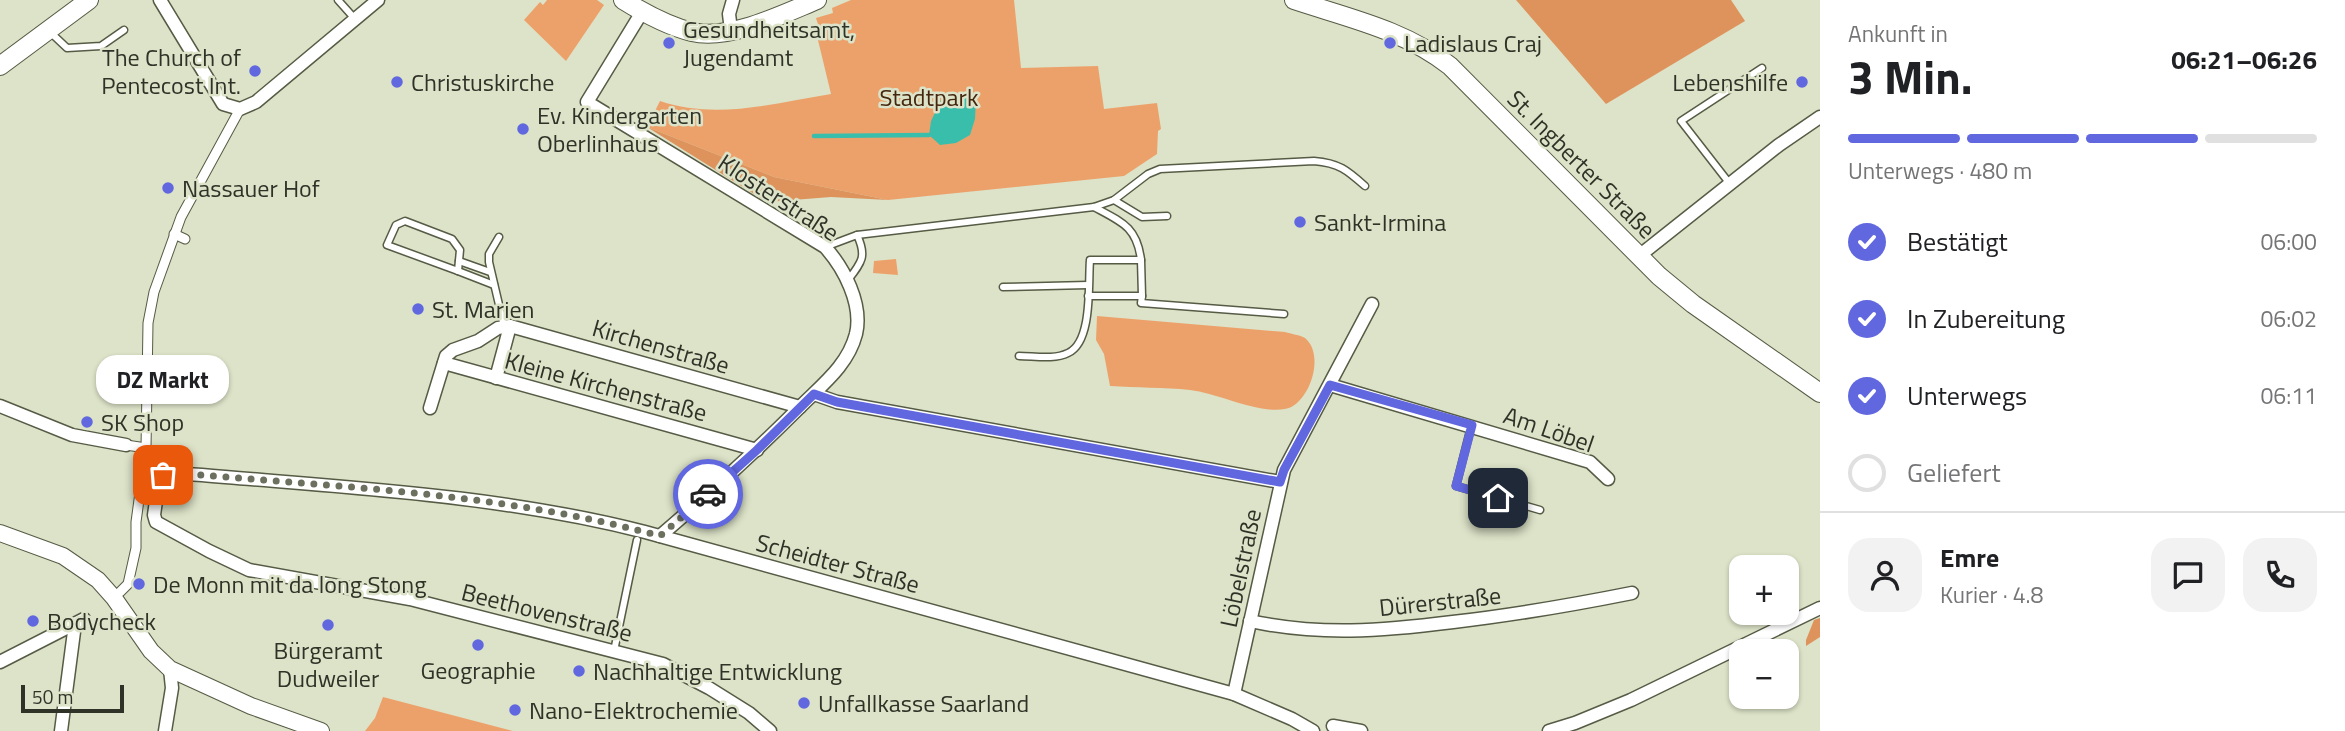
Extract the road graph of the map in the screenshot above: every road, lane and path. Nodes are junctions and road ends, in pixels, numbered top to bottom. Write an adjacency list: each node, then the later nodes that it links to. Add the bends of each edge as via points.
1 (89, 0): 11 (main road)
2 (160, 0): 16 (street, via 223,104)
3 (338, 0): 10 (lane)
4 (378, 0): 10 (street)
5 (623, 0): 9 (main road)
6 (733, 0): 13 (street)
7 (817, 0): 13 (main road)
8 (1294, 0): 30 (main road, St. Ingberter Straße, via 1398,34 1433,52)
9 (642, 12): 13 (main road, via 692,32); 29 (street, Klosterstraße, via 587,102)
10 (355, 19): 16 (street, via 256,102)
11 (49, 30): 12 (lane, via 67,48 101,46); 14 (main road)
12 (124, 30)
13 (731, 30)
14 (0, 66)
15 (1762, 68): 18 (lane, via 1681,121)
16 (240, 110): 20 (street)
17 (1820, 117): 18 (street)
18 (1730, 184): 30 (street)
19 (1366, 186): 21 (lane, via 1333,163 1314,161 1174,168 1148,174)
20 (190, 199): 22 (street); 25 (street)
21 (1114, 200): 23 (lane); 24 (lane, via 1142,217)
22 (201, 205)
23 (1094, 207): 26 (lane); 31 (lane, via 1133,232)
24 (1167, 216)
25 (174, 234): 28 (street); 55 (street, via 149,313)
26 (857, 235): 29 (lane); 35 (lane, via 863,248 861,263)
27 (499, 237): 34 (lane, via 489,254)
28 (185, 239)
29 (825, 247): 35 (street, Klosterstraße)
30 (1639, 256): 48 (main road, St. Ingberter Straße, via 1693,304)
31 (1141, 260): 37 (lane, via 1090,260); 40 (lane)
32 (459, 261): 33 (lane); 33 (lane, via 460,250 452,239 405,221 396,225 387,245); 34 (lane)
33 (458, 271): 36 (lane)
34 (491, 272): 36 (lane)
35 (848, 280): 49 (street, Klosterstraße, via 856,333 844,362)
36 (494, 285): 43 (lane)
37 (1088, 285): 38 (lane); 39 (lane)
38 (1003, 287)
39 (1088, 296): 40 (lane); 44 (lane, via 1084,333 1072,352)
40 (1142, 296): 42 (lane, via 1141,303)
41 (1372, 304): 47 (street, Löbelstraße)
42 (1284, 314)
43 (507, 326): 45 (street, via 453,350); 46 (street); 51 (street, Kirchenstraße)
44 (1018, 356)
45 (444, 363): 46 (street, Kleine Kirchenstraße); 52 (street)
46 (496, 378): 56 (street, Kleine Kirchenstraße)
47 (1330, 385): 53 (street, Am Löbel); 59 (street, Löbelstraße)
48 (1820, 393)
49 (814, 394): 51 (street, Klosterstraße); 59 (street, via 837,402)
50 (0, 406): 54 (street, via 72,435)
51 (800, 407): 56 (street, Klosterstraße)
52 (430, 408)
53 (1472, 425): 58 (street, Am Löbel, via 1590,462); 60 (lane, Am Löbel, via 1456,486)
54 (126, 445): 55 (street)
55 (146, 448): 64 (street, via 133,567)
56 (757, 450): 62 (street, Klosterstraße)
57 (172, 474): 62 (street, Scheidter Straße, via 484,500 556,511); 68 (street, Beethovenstraße, via 159,480 155,525 207,554 269,575 410,599)
58 (1608, 479)
59 (1280, 482): 67 (street, Löbelstraße)
60 (1540, 510)
61 (0, 533): 70 (street, via 63,556 98,580)
62 (660, 536): 71 (street, Scheidter Straße)
63 (637, 540): 68 (lane)
64 (120, 592)
65 (1632, 593): 67 (street, Dürerstraße, via 1541,611 1404,628 1309,631)
66 (1820, 608): 79 (street, via 1640,696)
67 (1251, 621): 71 (street, Löbelstraße)
68 (614, 651): 76 (street, Beethovenstraße, via 663,664 749,713)
69 (0, 663): 73 (street, via 80,622)
70 (170, 669): 74 (street, via 172,688); 75 (street)
71 (1234, 694): 77 (street, Scheidter Straße)
72 (1333, 726): 78 (street)
73 (61, 731)
74 (165, 731)
75 (321, 731)
76 (770, 731)
77 (1312, 731)
78 (1361, 731)
79 (1549, 731)

